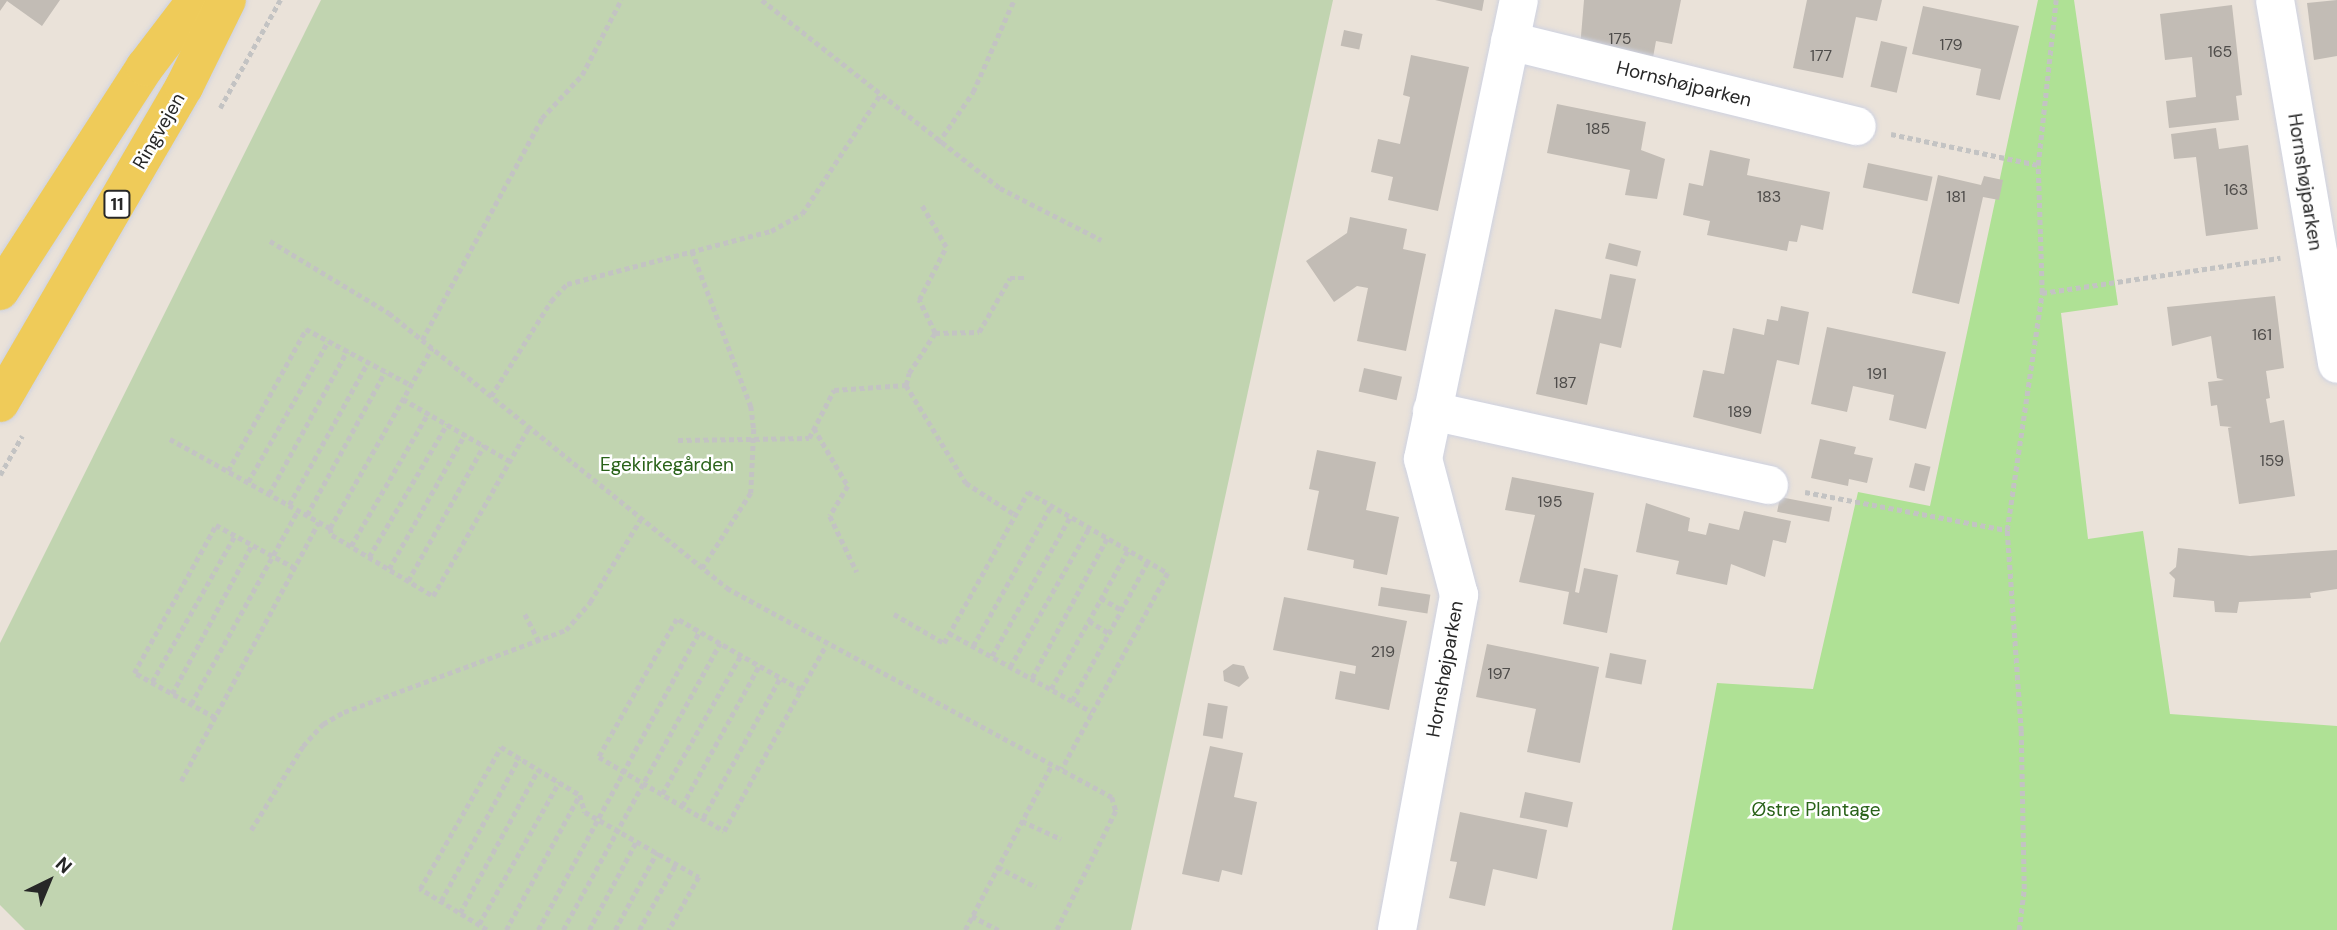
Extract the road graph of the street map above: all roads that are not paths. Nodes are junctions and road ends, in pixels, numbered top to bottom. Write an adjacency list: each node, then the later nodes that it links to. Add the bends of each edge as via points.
1 (196, 0): 7 (main road, via 145,67)
2 (227, 0): 9 (main road, Ringvejen / 11, via 184,87)
3 (1519, 0): 5 (street, Hornshøjparken)
4 (2275, 0): 8 (street, Hornshøjparken)
5 (1510, 41): 6 (street, Hornshøjparken); 10 (street, Hornshøjparken)
6 (1857, 126)
7 (0, 291)
8 (2337, 364)
9 (0, 404)
10 (1432, 411): 11 (street); 12 (street, Hornshøjparken, via 1423,459 1459,595)
11 (1769, 485)
12 (1397, 930)

